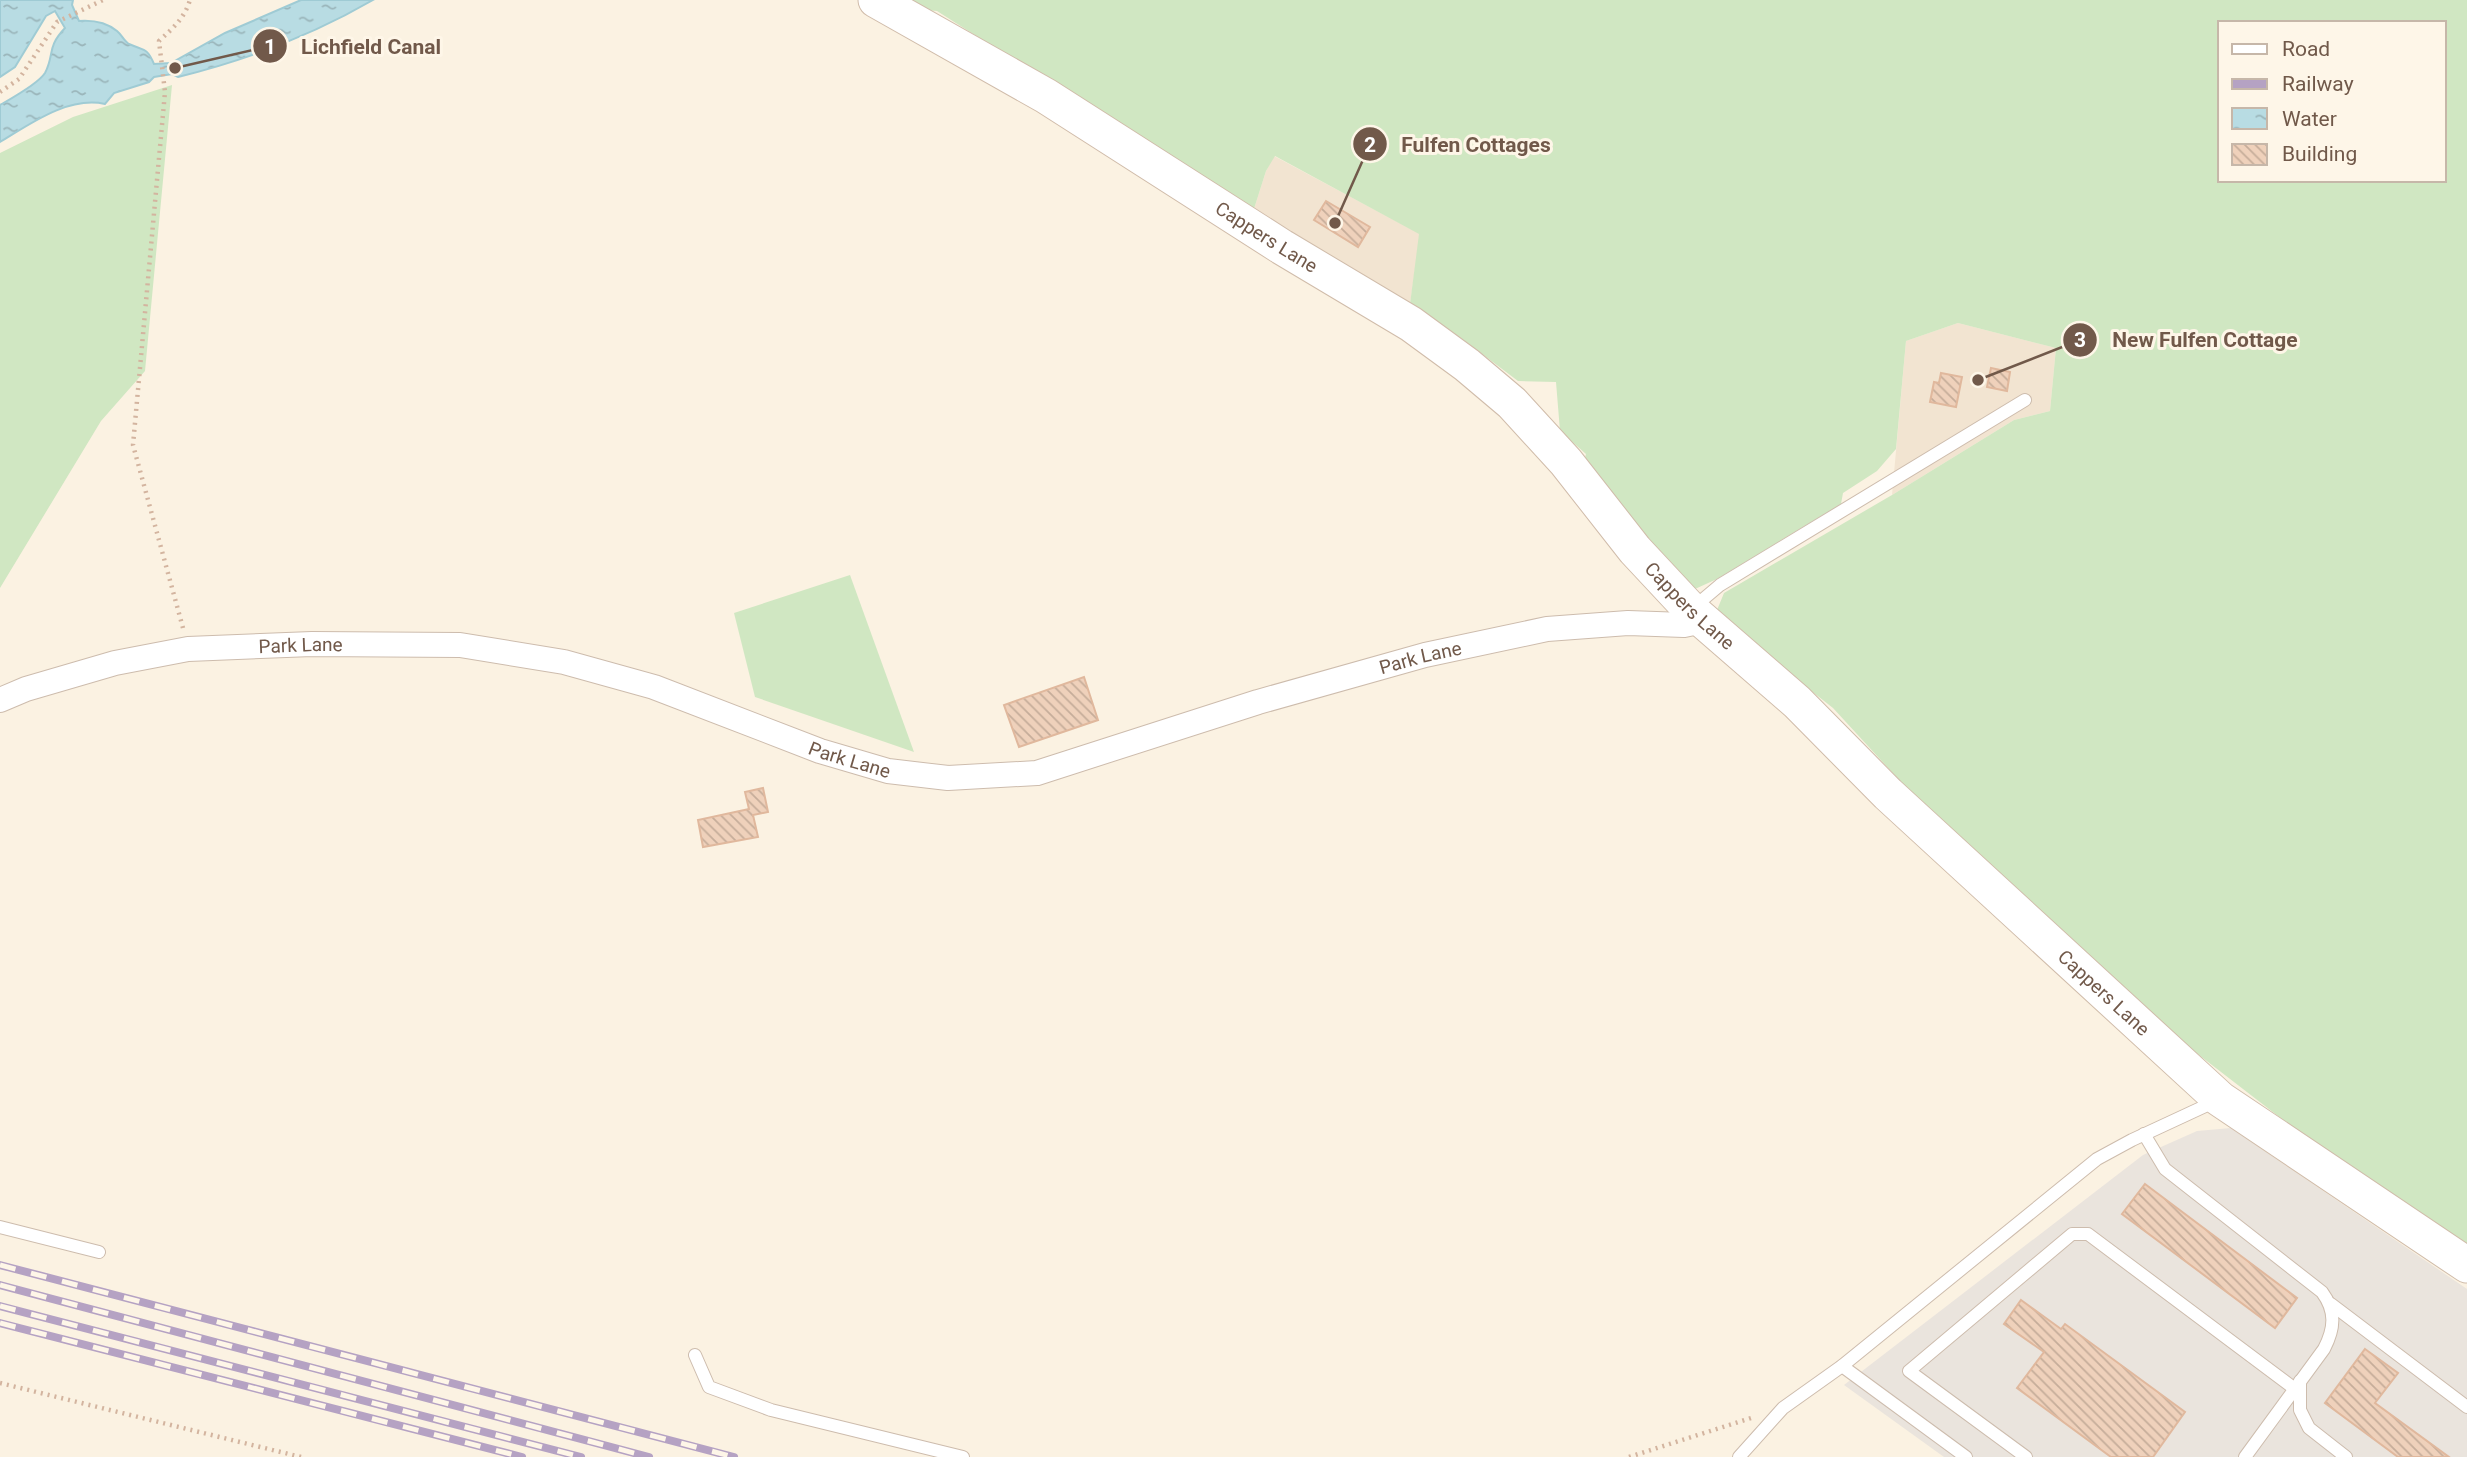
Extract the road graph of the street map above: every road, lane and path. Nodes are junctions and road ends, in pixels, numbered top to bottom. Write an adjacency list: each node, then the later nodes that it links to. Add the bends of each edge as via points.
1 (103, 0): 4 (path, via 57,22 19,79)
2 (190, 0): 7 (path, via 181,21 159,41 165,92 133,445)
3 (876, 0): 6 (street, Cappers Lane, via 1046,96 1411,324 1467,365 1512,403 1566,462 1635,551)
4 (0, 92)
5 (2025, 400): 6 (lane, via 1720,585)
6 (1697, 615): 7 (street, Park Lane, via 1685,625 1628,623 1547,629 1425,655 1258,702 1037,773 948,778 888,771 820,751 654,687 564,662 460,645); 9 (street, Cappers Lane, via 1797,702 1888,794)
7 (188, 649): 8 (street, Park Lane, via 116,663 26,688)
8 (0, 700)
9 (2220, 1099): 10 (lane); 13 (street, Cappers Lane)
10 (2144, 1134): 14 (lane, via 2165,1169 2322,1292); 16 (lane, via 2097,1158)
11 (0, 1227): 12 (lane)
12 (99, 1252)
13 (2467, 1265)
14 (2331, 1304): 18 (lane, via 2330,1338); 19 (lane)
15 (695, 1354): 22 (lane, via 709,1387 771,1410)
16 (1842, 1366): 20 (lane); 25 (lane)
17 (0, 1383): 21 (path)
18 (2298, 1385): 26 (lane, via 2088,1234 2073,1234 1909,1371); 27 (lane); 28 (lane, via 2300,1410 2309,1429)
19 (2467, 1407)
20 (1783, 1408): 23 (path); 24 (lane)
21 (301, 1457)
22 (963, 1457)
23 (1629, 1457)
24 (1739, 1457)
25 (1966, 1457)
26 (2026, 1457)
27 (2245, 1457)
28 (2346, 1457)

